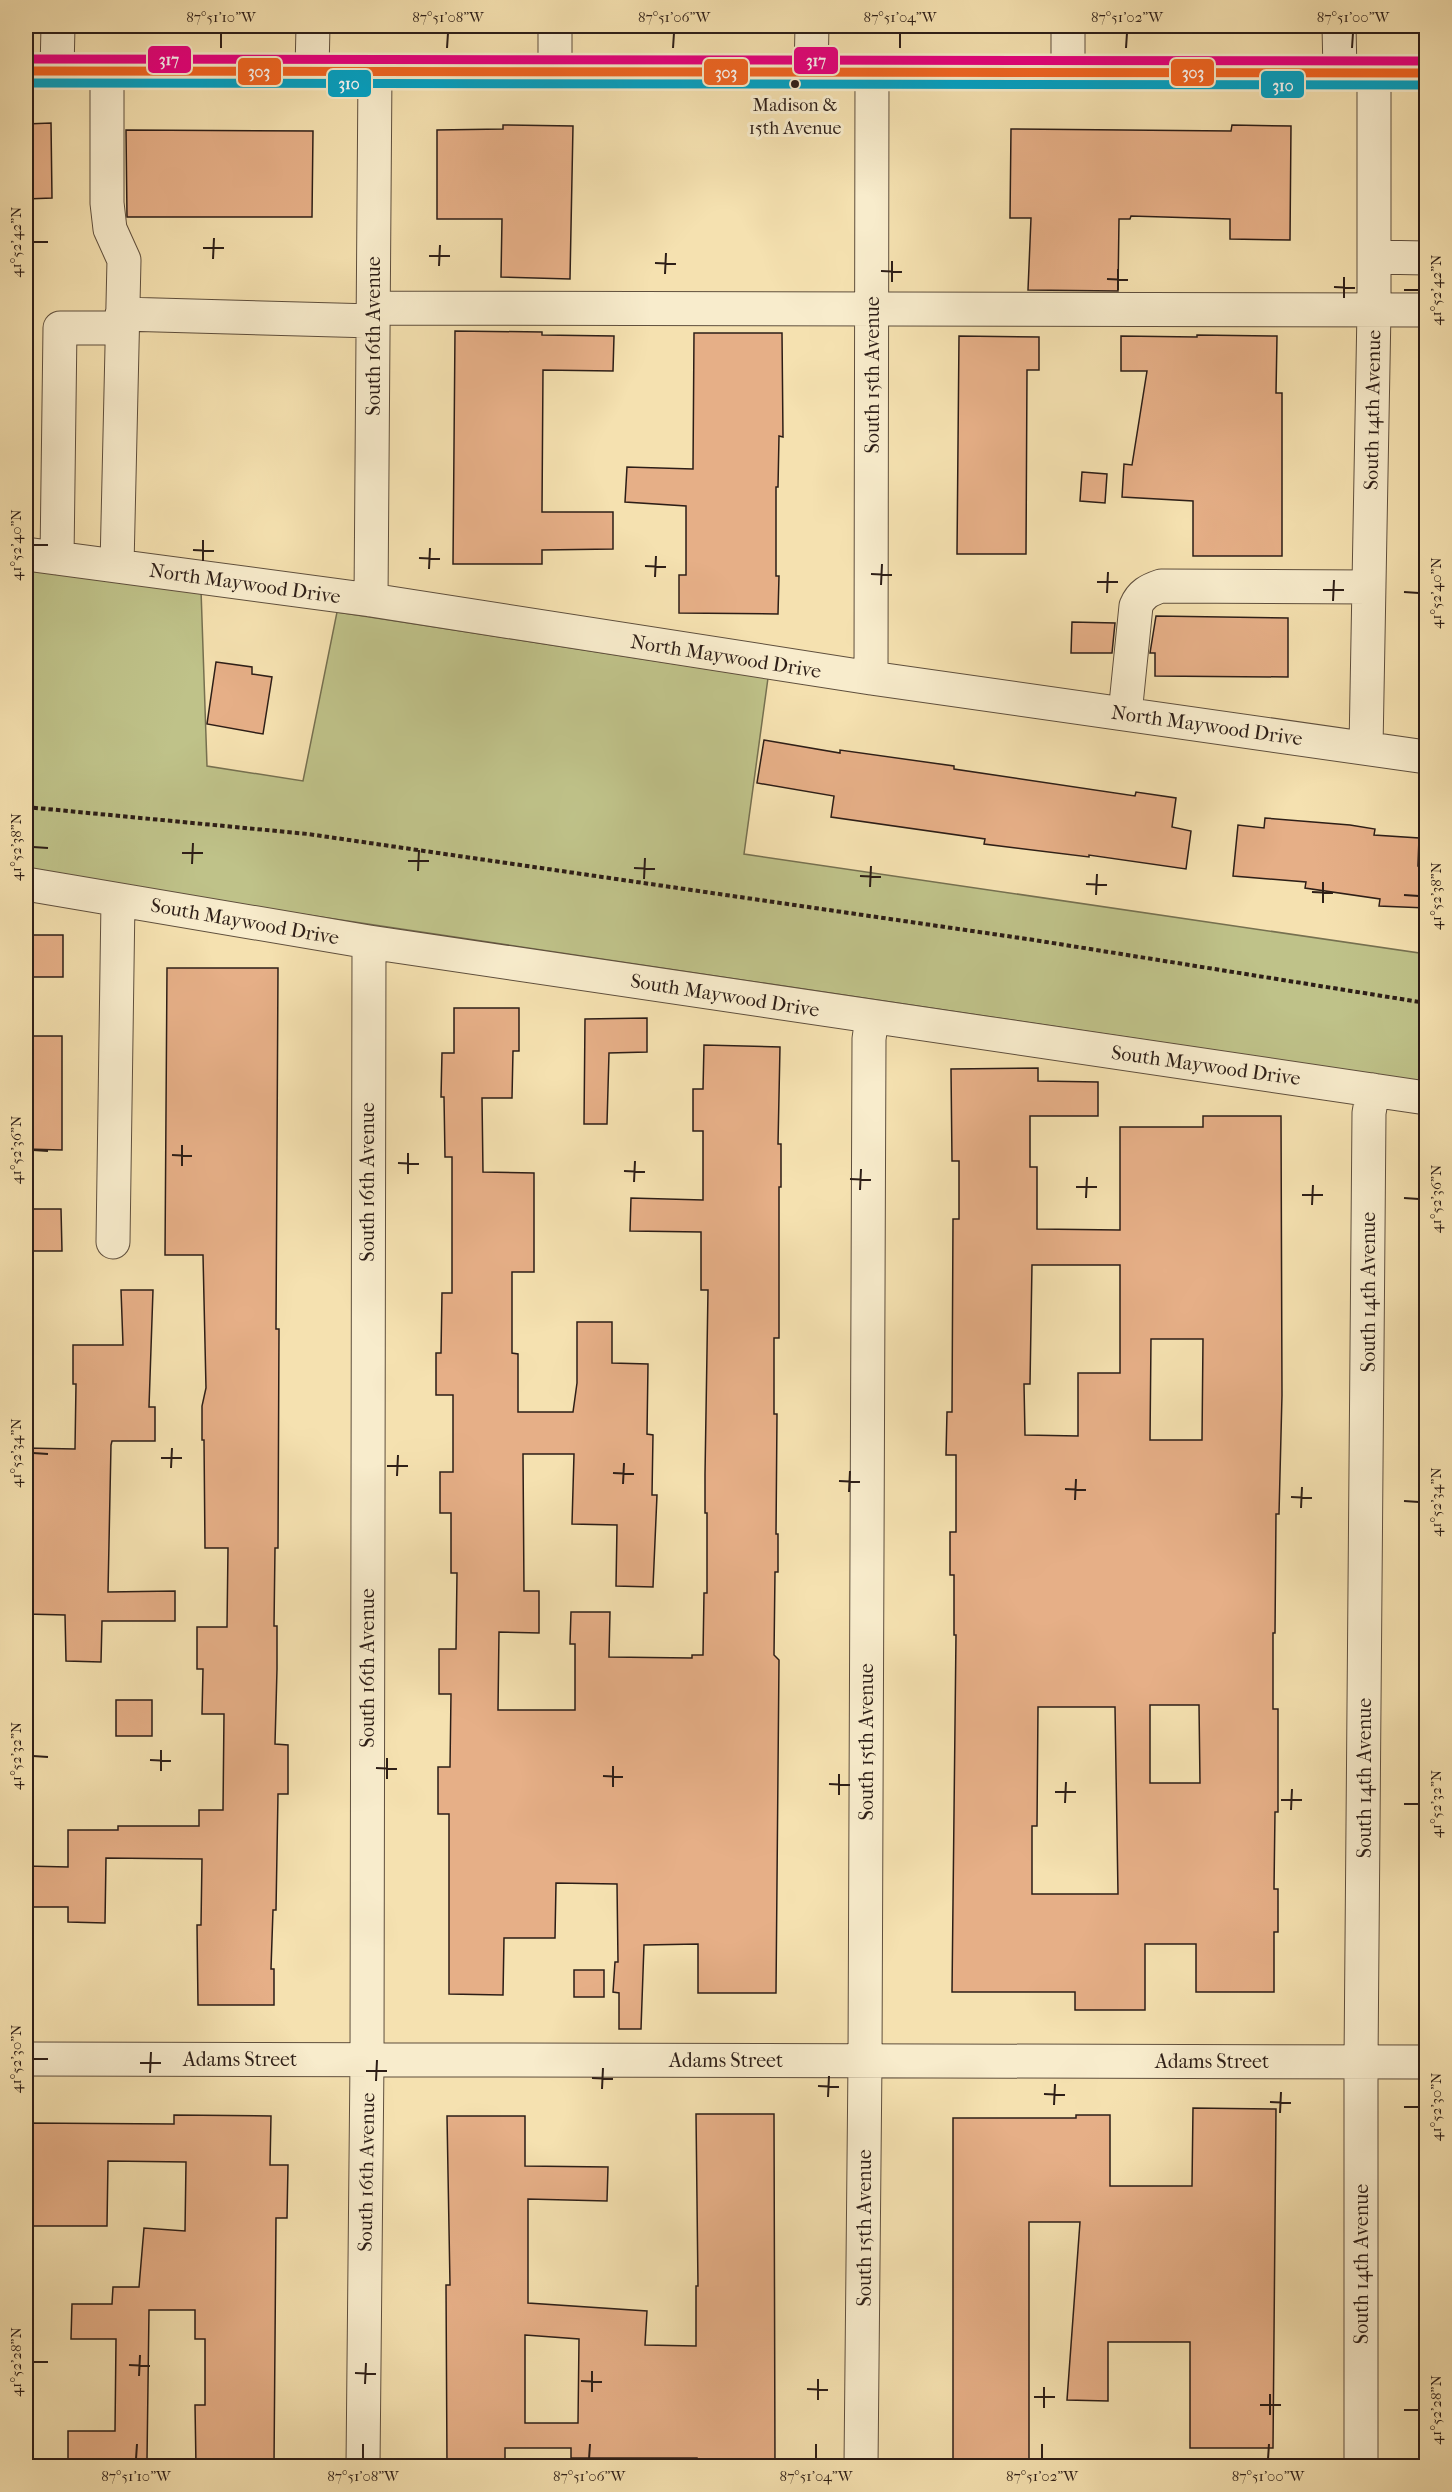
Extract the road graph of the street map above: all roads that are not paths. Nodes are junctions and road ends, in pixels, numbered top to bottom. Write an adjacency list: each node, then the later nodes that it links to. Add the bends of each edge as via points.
1 (58, 26): 7 (street)
2 (313, 26): 9 (street)
3 (555, 26): 11 (street)
4 (812, 26): 12 (street)
5 (1068, 26): 14 (street)
6 (1339, 26): 15 (street)
7 (41, 71): 8 (main road)
8 (107, 71): 9 (main road); 24 (street, via 107,202 110,229 124,260)
9 (312, 71): 10 (main road)
10 (375, 71): 11 (main road); 23 (street, South 16th Avenue)
11 (555, 72): 12 (main road)
12 (811, 72): 13 (main road)
13 (872, 72): 14 (main road); 20 (street, South 15th Avenue)
14 (1068, 73): 15 (main road)
15 (1340, 73): 16 (main road)
16 (1374, 73): 17 (main road); 18 (street, South 14th Avenue)
17 (1426, 73)
18 (1374, 257): 19 (street); 21 (street, South 14th Avenue)
19 (1426, 258)
20 (872, 309): 21 (street); 23 (street); 30 (street, South 15th Avenue)
21 (1374, 310): 22 (street); 28 (street, South 14th Avenue)
22 (1426, 310)
23 (373, 315): 24 (street); 29 (street, South 16th Avenue)
24 (122, 321): 26 (street, via 60,328); 27 (street)
25 (26, 554): 26 (street, North Maywood Drive)
26 (57, 558): 27 (street, North Maywood Drive)
27 (117, 566): 29 (street, North Maywood Drive)
28 (1369, 587): 31 (street, via 1172,586 1150,590 1136,606); 32 (street, South 14th Avenue)
29 (371, 600): 30 (street, North Maywood Drive)
30 (871, 678): 31 (street, North Maywood Drive)
31 (1125, 714): 32 (street, North Maywood Drive)
32 (1366, 747): 33 (street, North Maywood Drive)
33 (1426, 757)
34 (26, 884): 35 (street, South Maywood Drive)
35 (118, 900): 36 (street, South Maywood Drive); 40 (street)
36 (369, 942): 37 (street, South Maywood Drive); 42 (street, South 16th Avenue)
37 (872, 1017): 38 (street, South Maywood Drive); 43 (street, South 15th Avenue)
38 (1373, 1090): 39 (street, South Maywood Drive); 44 (street, South 14th Avenue, via 1369,1113)
39 (1426, 1098)
40 (113, 1242)
41 (26, 2059): 42 (street, Adams Street)
42 (367, 2060): 43 (street, Adams Street); 46 (street, South 16th Avenue)
43 (865, 2061): 44 (street, Adams Street); 47 (street, South 15th Avenue)
44 (1361, 2062): 45 (street, Adams Street); 48 (street, South 14th Avenue)
45 (1426, 2062)
46 (363, 2466)
47 (861, 2466)
48 (1361, 2466)

